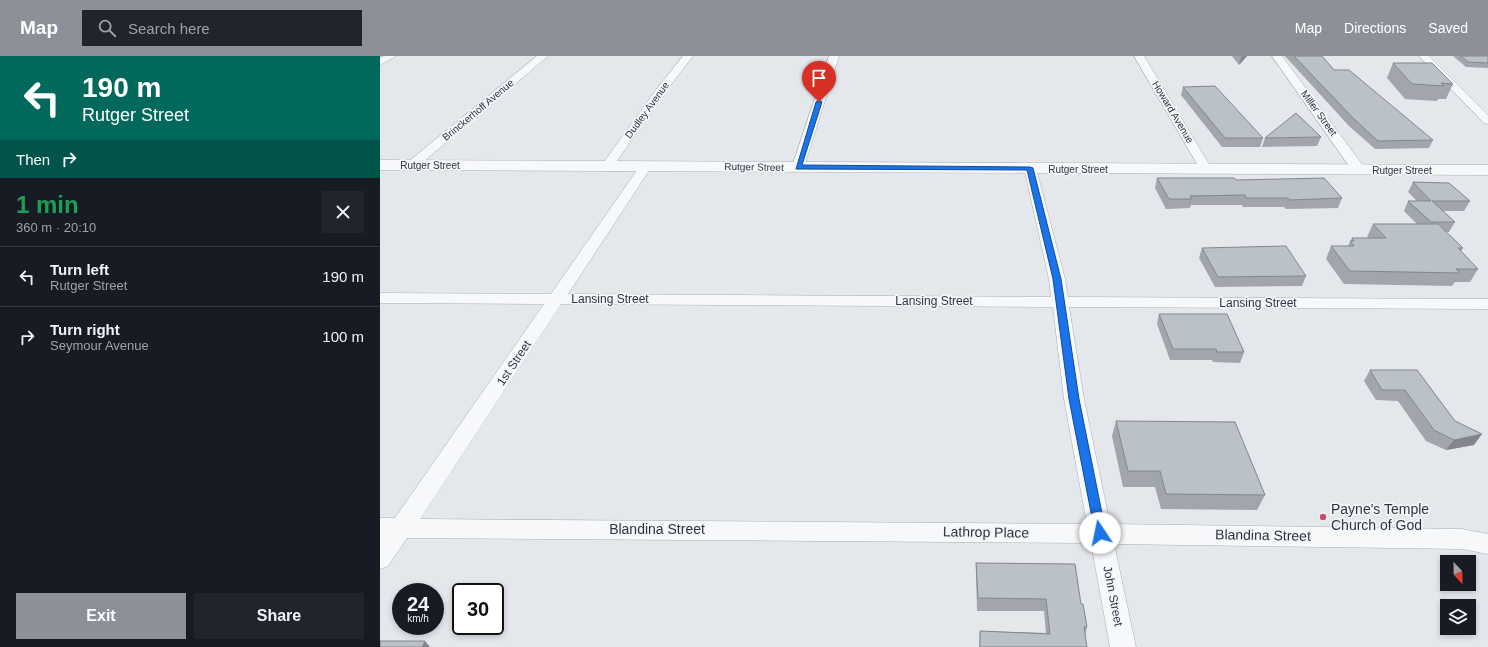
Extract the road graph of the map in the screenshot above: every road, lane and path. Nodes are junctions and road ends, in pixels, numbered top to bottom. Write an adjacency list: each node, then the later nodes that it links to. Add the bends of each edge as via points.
1 (391, 56): 8 (street)
2 (543, 56): 11 (street, Brinckerhoff Avenue)
3 (688, 56): 12 (street, Dudley Avenue)
4 (834, 56): 14 (street)
5 (1139, 56): 16 (street, Howard Avenue)
6 (1277, 56): 17 (street, Miller Street)
7 (1424, 56): 9 (street)
8 (380, 62)
9 (1488, 122)
10 (380, 165): 11 (street, Rutger Street)
11 (412, 165): 12 (street, Rutger Street)
12 (608, 165): 13 (street, Rutger Street)
13 (646, 166): 14 (street, Rutger Street); 20 (street, 1st Street)
14 (798, 167): 15 (street, Rutger Street)
15 (1030, 168): 16 (street, Rutger Street); 21 (street, John Street, via 1057,279)
16 (1206, 169): 17 (street, Rutger Street)
17 (1359, 170): 18 (street, Rutger Street)
18 (1488, 170)
19 (380, 298): 20 (street, Lansing Street)
20 (557, 299): 21 (street, Lansing Street); 23 (street, 1st Street)
21 (1060, 302): 22 (street, Lansing Street); 26 (street, John Street, via 1074,399)
22 (1488, 304)
23 (391, 528): 24 (street, Blandina Street); 28 (street, 1st Street)
24 (935, 531): 25 (street, Lathrop Place)
25 (1037, 533): 26 (street, Blandina Street)
26 (1100, 533): 27 (street, Blandina Street, via 1462,539); 29 (street, John Street)
27 (1488, 544)
28 (380, 559)
29 (1123, 647)

